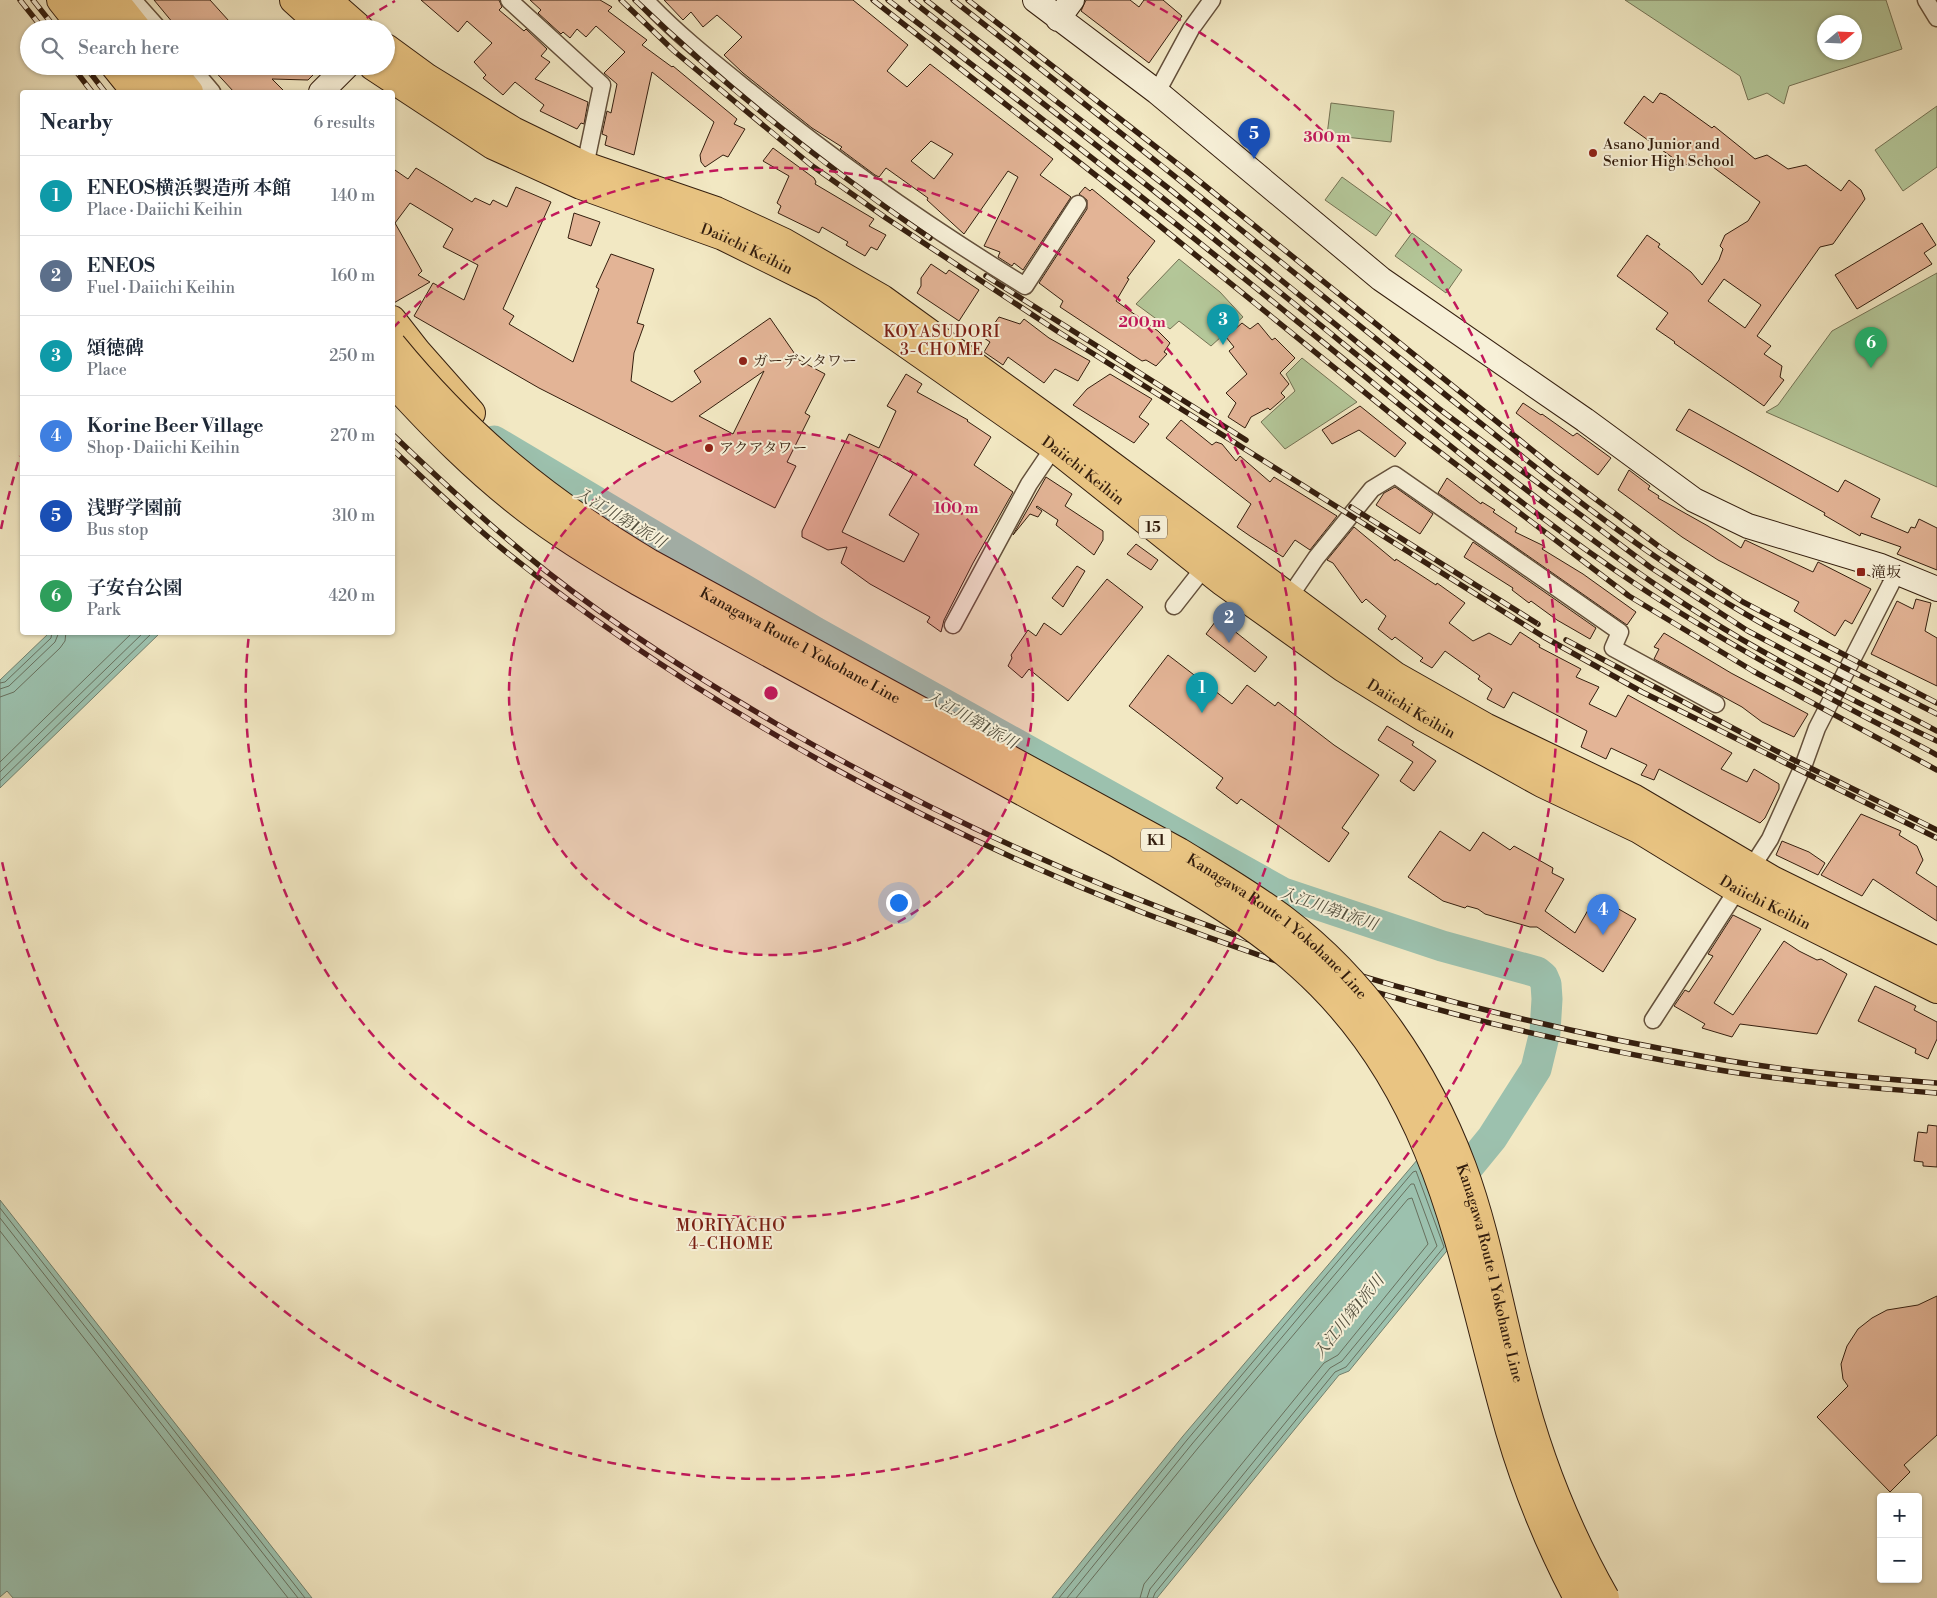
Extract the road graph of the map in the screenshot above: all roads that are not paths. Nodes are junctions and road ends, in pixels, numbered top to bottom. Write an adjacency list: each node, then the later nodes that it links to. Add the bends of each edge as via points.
1 (61, 0): 15 (highway)
2 (84, 0): 16 (highway)
3 (114, 0): 17 (highway)
4 (133, 0): 18 (street)
5 (294, 0): 19 (highway)
6 (327, 0): 20 (highway)
7 (510, 0): 34 (street, via 602,85)
8 (644, 0): 35 (street, via 709,58 829,155 906,210 1025,286)
9 (1035, 0): 14 (street)
10 (1072, 0): 14 (street)
11 (1212, 0): 33 (street, via 1191,29)
12 (1926, 0): 13 (street)
13 (1937, 18)
14 (1058, 19): 33 (street)
15 (77, 20)
16 (100, 20)
17 (131, 20)
18 (151, 20)
19 (316, 20)
20 (350, 20)
21 (395, 54): 34 (highway, Daiichi Keihin / 15, via 513,131)
22 (122, 75): 28 (highway)
23 (145, 75): 29 (highway)
24 (175, 75): 30 (highway)
25 (198, 75): 31 (street)
26 (338, 75): 32 (street)
27 (387, 75): 41 (highway, Daiichi Keihin / 15, via 493,145 581,185 723,236 824,286)
28 (134, 90)
29 (157, 90)
30 (187, 90)
31 (210, 90)
32 (323, 90)
33 (1157, 92): 44 (street, via 1381,279 1694,500 1748,526)
34 (585, 166): 43 (highway, Daiichi Keihin / 15, via 716,211 788,244 873,294 1081,443)
35 (1078, 204)
36 (395, 324): 42 (highway, bridge, via 450,390 509,452 574,512)
37 (395, 348): 42 (highway, Kanagawa Route 1 Yokohane Line / K1, bridge, via 441,401 504,462 572,515)
38 (395, 384): 40 (highway, Kanagawa Route 1 Yokohane Line / K1, bridge)
39 (395, 390): 40 (highway, bridge)
40 (423, 415): 54 (highway, Kanagawa Route 1 Yokohane Line / K1, bridge, via 534,515 600,558 1172,875 1246,922 1321,985 1386,1068 1433,1160 1456,1224 1522,1470 1549,1540)
41 (1054, 447): 43 (highway, Daiichi Keihin / 15); 48 (street, via 1029,484)
42 (611, 540): 55 (highway, Kanagawa Route 1 Yokohane Line / K1, bridge, via 1179,852 1271,910 1339,969 1404,1051 1452,1142 1481,1227 1519,1384 1544,1462 1576,1542)
43 (1212, 557): 46 (highway, Daiichi Keihin / 15); 47 (street); 50 (highway, Daiichi Keihin / 15, via 1344,668 1425,718 1542,783)
44 (1896, 572): 45 (street); 50 (street, via 1817,728 1770,839)
45 (1937, 589)
46 (1290, 596): 49 (street, via 1372,488 1395,475 1620,632 1613,648); 50 (highway, Daiichi Keihin / 15, via 1394,676 1485,727 1633,798)
47 (1174, 606)
48 (953, 625)
49 (1716, 704)
50 (1744, 878): 51 (highway, Daiichi Keihin / 15); 52 (highway, Daiichi Keihin / 15); 53 (street)
51 (1937, 961)
52 (1937, 989)
53 (1653, 1020)
54 (1578, 1598)
55 (1605, 1598)

